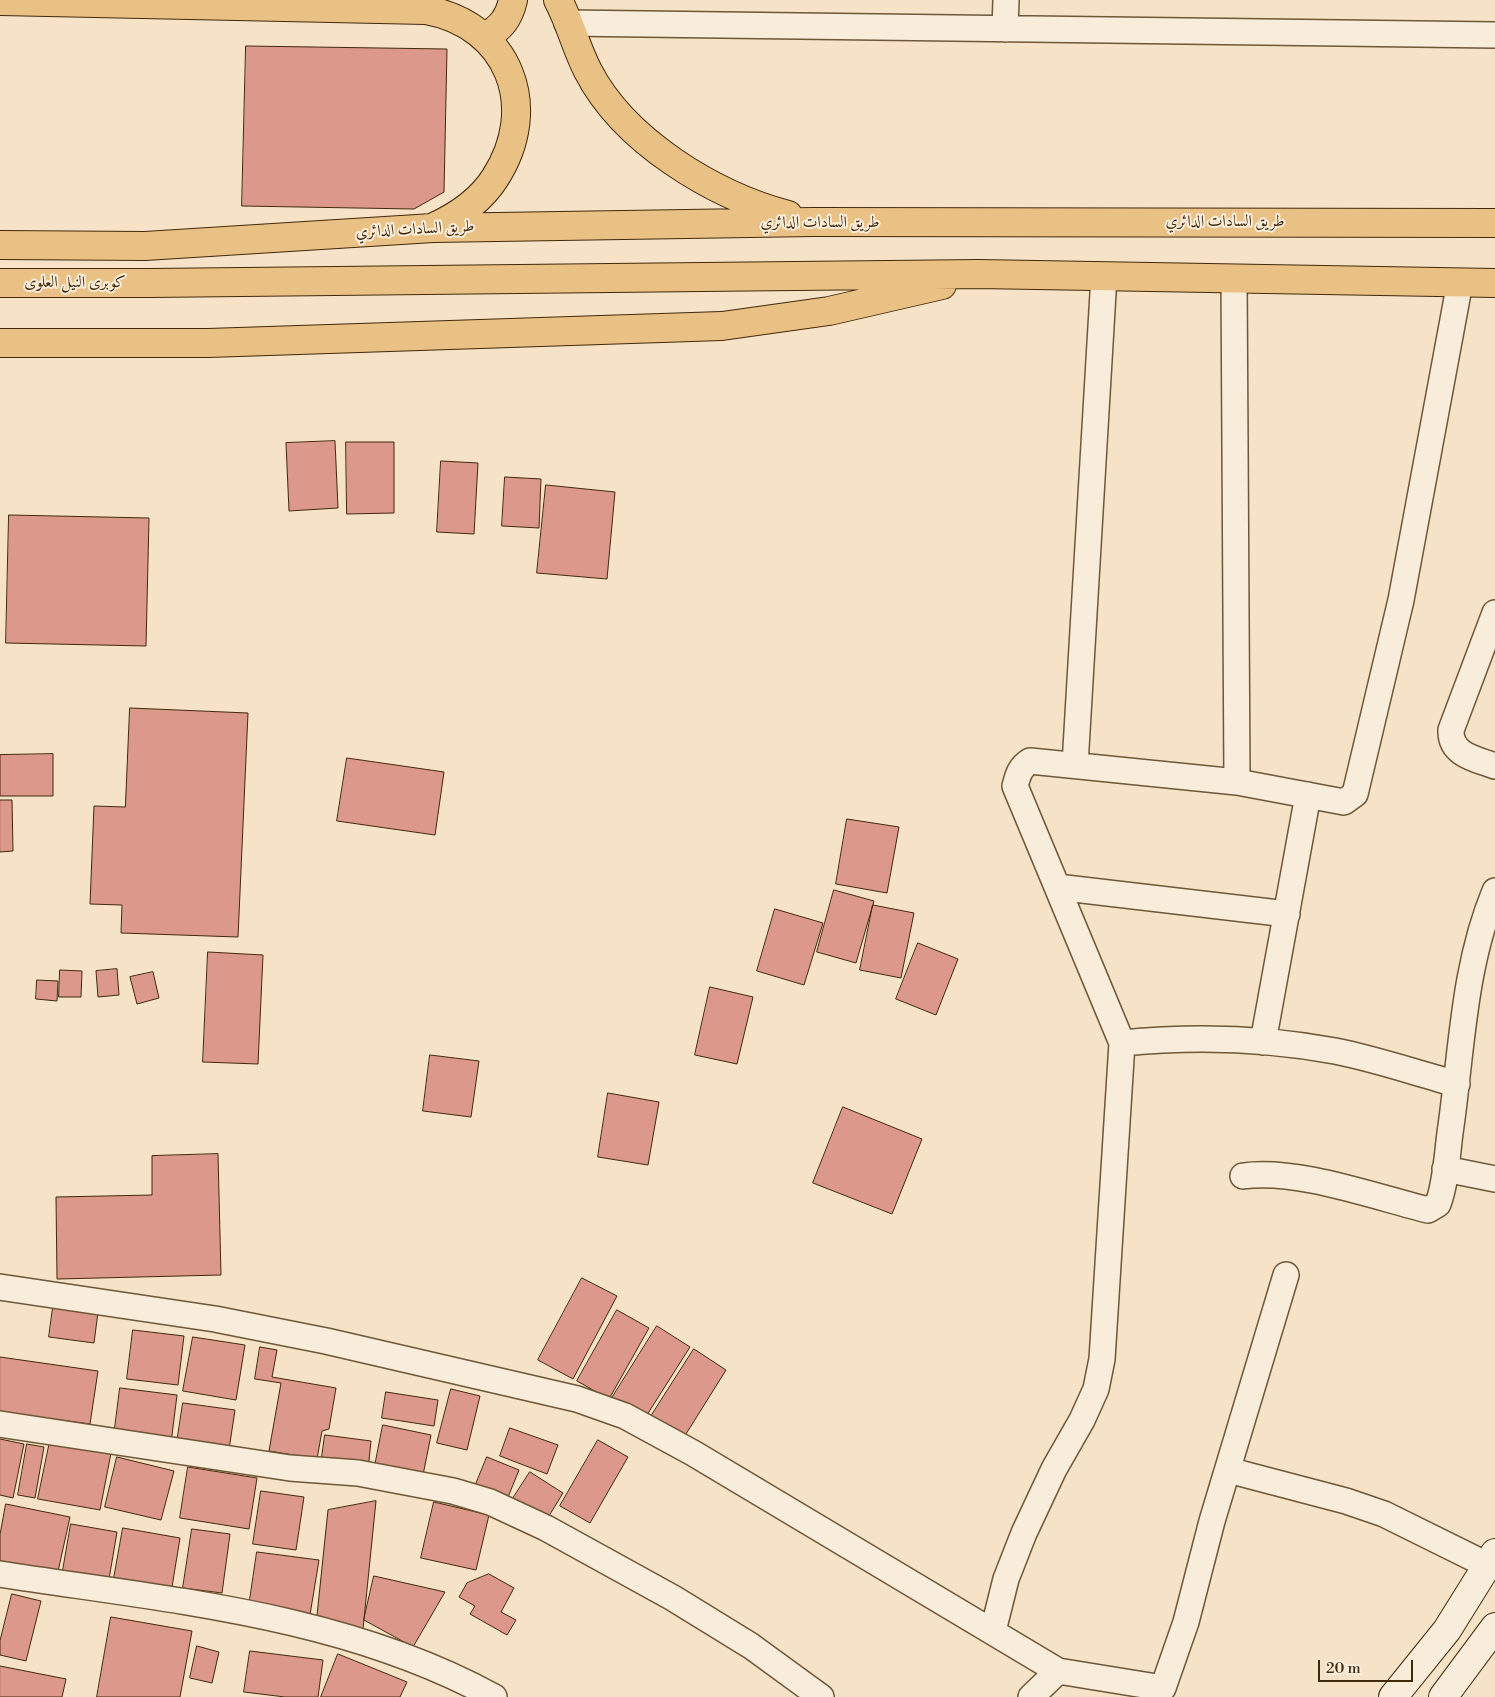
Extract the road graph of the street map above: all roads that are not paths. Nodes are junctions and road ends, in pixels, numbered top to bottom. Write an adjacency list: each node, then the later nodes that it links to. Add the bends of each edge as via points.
1 (513, 0): 7 (highway, via 505,22)
2 (1006, 0): 5 (street)
3 (0, 1): 7 (highway, via 426,10 458,18)
4 (563, 12): 5 (street); 8 (highway, via 588,72 611,106 639,133 670,159 738,198)
5 (1005, 29): 6 (street)
6 (1495, 35)
7 (485, 37): 10 (highway, via 499,53 514,86 517,114 514,135 495,178 480,196 450,220)
8 (813, 222): 9 (highway, طريق السادات الدائري); 10 (highway, طريق السادات الدائري)
9 (1495, 223)
10 (433, 228): 11 (highway, طريق السادات الدائري, via 145,246)
11 (0, 246)
12 (979, 274): 13 (highway); 16 (highway, كوبرى النيل العلوى); 18 (highway, via 829,311 722,326 208,343)
13 (1104, 276): 14 (highway); 20 (street)
14 (1234, 278): 15 (highway); 22 (street)
15 (1460, 282): 17 (highway); 23 (street, via 1400,600 1357,788 1355,794 1344,802)
16 (0, 283)
17 (1495, 283)
18 (0, 343)
19 (1495, 613): 21 (street, via 1451,730 1455,748 1462,754)
20 (1076, 766): 22 (street); 24 (street, via 1030,761 1023,765 1014,786)
21 (1495, 766)
22 (1237, 782): 23 (street)
23 (1308, 795): 26 (street)
24 (1056, 887): 26 (street); 27 (street)
25 (1495, 890): 29 (street, via 1477,941 1466,997)
26 (1287, 914): 28 (street)
27 (1122, 1042): 28 (street, via 1167,1038); 40 (street, via 1102,1359 1096,1389 1024,1533 1006,1579)
28 (1263, 1042): 29 (street, via 1337,1051)
29 (1456, 1084): 30 (street)
30 (1445, 1169): 31 (street, via 1438,1204 1428,1210 1287,1176 1262,1173); 32 (street)
31 (1244, 1176)
32 (1495, 1179)
33 (1286, 1275): 36 (street)
34 (0, 1287): 40 (street, via 224,1321 577,1399 625,1416 693,1453)
35 (0, 1424): 44 (street, via 290,1468 358,1473 453,1491 490,1502 546,1528 673,1598 751,1646)
36 (1228, 1470): 37 (street, via 1346,1501); 42 (street, via 1186,1622)
37 (1492, 1559): 46 (street, via 1447,1630)
38 (0, 1574): 43 (street, via 281,1620 408,1657)
39 (1495, 1627): 47 (street)
40 (993, 1631): 41 (street)
41 (1058, 1671): 42 (street); 45 (street)
42 (1161, 1692)
43 (494, 1697)
44 (821, 1697)
45 (1031, 1697)
46 (1393, 1697)
47 (1443, 1697)

